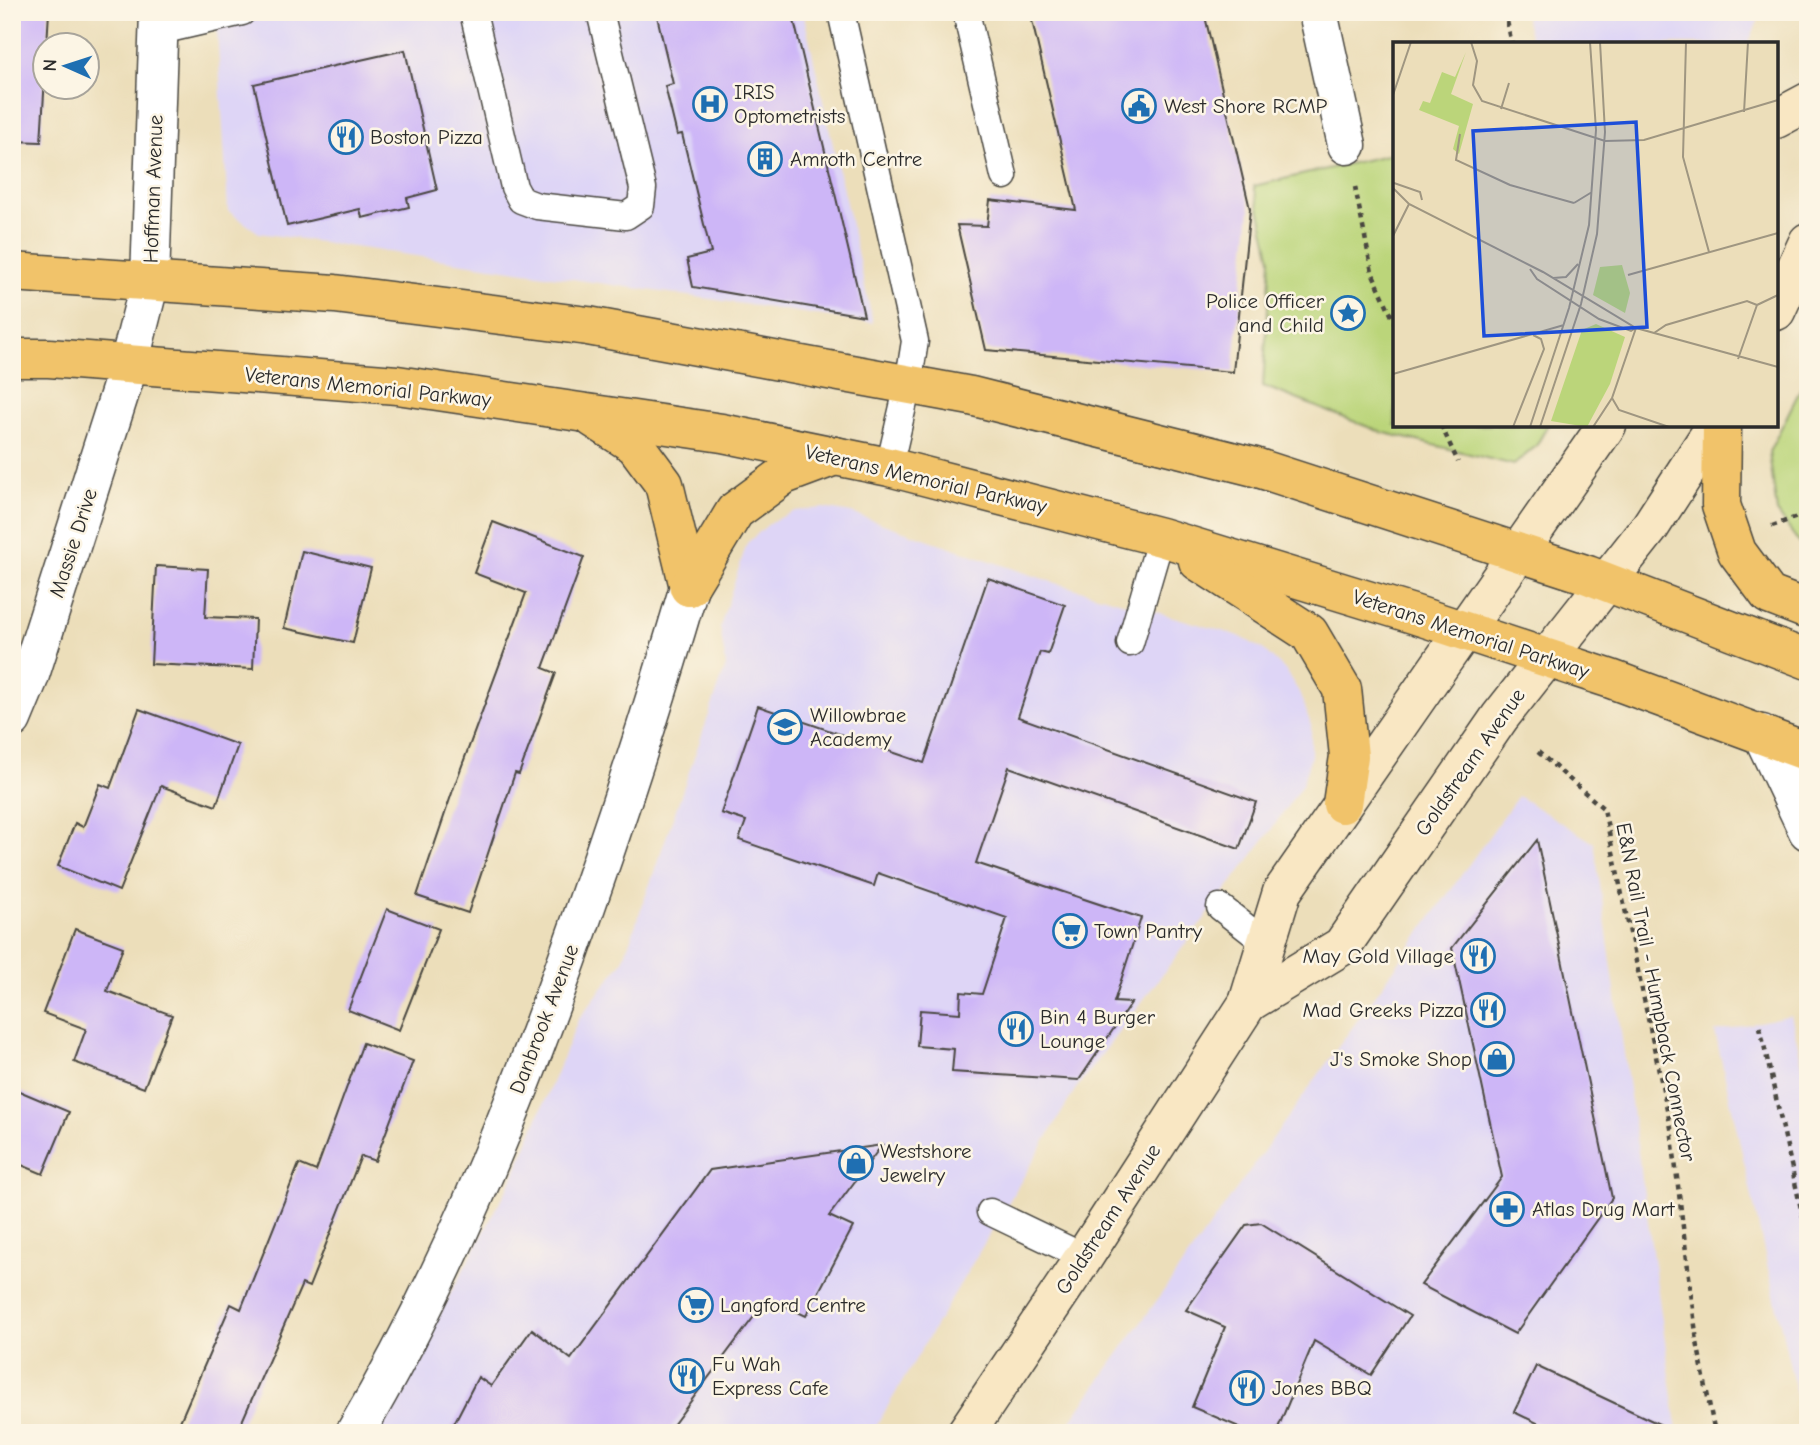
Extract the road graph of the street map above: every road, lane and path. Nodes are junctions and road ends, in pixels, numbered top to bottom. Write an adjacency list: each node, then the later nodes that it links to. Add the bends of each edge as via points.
1 (242, 12): 8 (lane)
2 (473, 12): 3 (lane, via 514,187 521,200 537,206 626,216 641,206 643,188)
3 (600, 12)
4 (841, 12): 21 (lane, via 915,341)
5 (966, 12): 13 (lane)
6 (1318, 12): 12 (street)
7 (1505, 12): 9 (path)
8 (160, 22): 16 (street, Hoffman Avenue)
9 (1512, 42)
10 (1808, 102): 11 (main road)
11 (1778, 118)
12 (1347, 145): 18 (path, via 1372,272)
13 (1004, 176)
14 (1808, 242): 17 (main road)
15 (12, 272): 16 (main road)
16 (150, 281): 20 (street, Hoffman Avenue); 21 (main road, via 335,294 588,326)
17 (1778, 308)
18 (1393, 319)
19 (12, 358): 20 (main road, Veterans Memorial Parkway)
20 (129, 364): 22 (main road, Veterans Memorial Parkway, via 397,385); 41 (street, Massie Drive)
21 (908, 385): 29 (lane); 33 (main road, via 971,396 1255,467)
22 (586, 413): 27 (main road, Veterans Memorial Parkway); 35 (main road, via 635,445 664,484)
23 (1442, 427): 28 (path)
24 (1606, 427): 33 (main road, Goldstream Avenue)
25 (1715, 427): 34 (main road, Goldstream Avenue, via 1650,527)
26 (1722, 427): 36 (main road, via 1721,505 1737,552 1769,595)
27 (835, 456): 29 (main road, Veterans Memorial Parkway); 35 (main road, via 784,475 735,511)
28 (1458, 462)
29 (889, 467): 32 (main road, Veterans Memorial Parkway)
30 (1808, 513): 31 (path)
31 (1767, 527)
32 (1161, 537): 37 (main road, Veterans Memorial Parkway); 38 (lane); 46 (main road, via 1309,633 1342,690 1349,756)
33 (1518, 553): 34 (main road); 37 (main road, Goldstream Avenue)
34 (1606, 582): 39 (main road, Goldstream Avenue); 40 (main road)
35 (689, 587): 55 (street, Danbrook Avenue, via 628,786 495,1149 435,1283)
36 (1808, 610)
37 (1464, 630): 39 (main road, Veterans Memorial Parkway); 46 (main road, Goldstream Avenue)
38 (1130, 643)
39 (1547, 657): 43 (main road, Veterans Memorial Parkway); 50 (main road, Goldstream Avenue, via 1500,717 1342,946)
40 (1808, 660)
41 (21, 675): 42 (street, Massie Drive)
42 (12, 719)
43 (1762, 734): 45 (main road, Veterans Memorial Parkway); 47 (street)
44 (1538, 752): 57 (path, E&N Rail Trail - Humpback Connector, via 1604,809 1671,1128 1698,1342)
45 (1808, 752)
46 (1342, 804): 49 (main road, Goldstream Avenue, via 1282,892)
47 (1808, 831)
48 (1220, 907): 49 (lane)
49 (1266, 943): 50 (main road, Goldstream Avenue)
50 (1248, 1003): 54 (main road, Goldstream Avenue)
51 (1760, 1027): 53 (path)
52 (990, 1212): 54 (lane)
53 (1808, 1240)
54 (1084, 1257): 56 (main road, Goldstream Avenue)
55 (355, 1433)
56 (966, 1433)
57 (1715, 1433)

